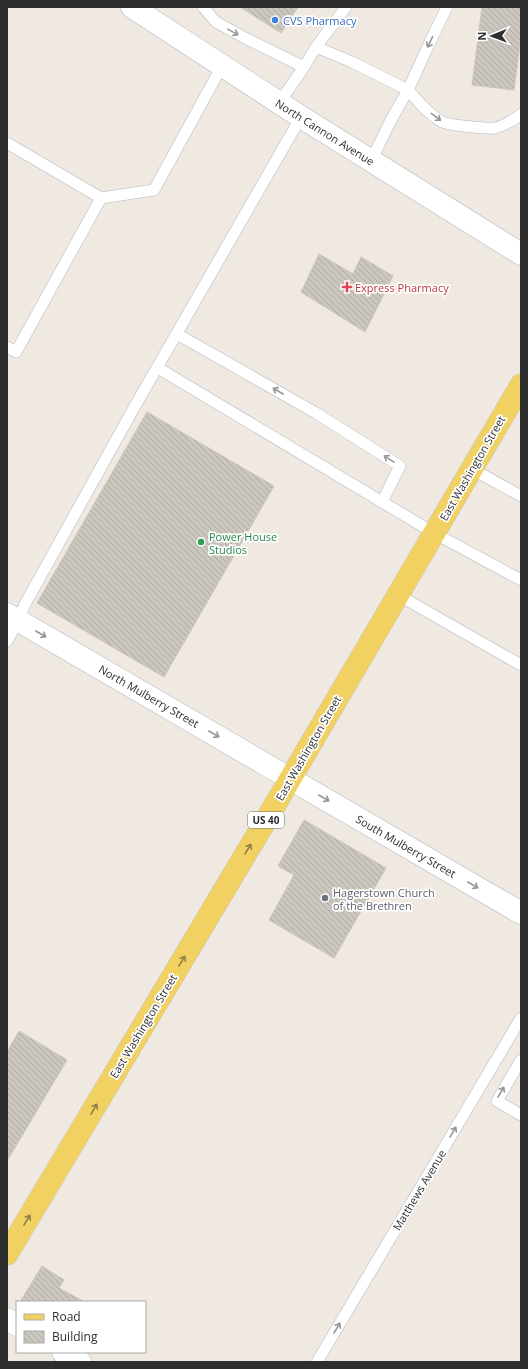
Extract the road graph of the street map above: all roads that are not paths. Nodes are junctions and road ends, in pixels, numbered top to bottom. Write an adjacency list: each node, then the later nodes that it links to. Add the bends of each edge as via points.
1 (203, 7): 7 (lane, one-way to 7, via 216,22)
2 (346, 7): 5 (lane)
3 (448, 7): 8 (lane, one-way to 8)
4 (142, 10): 6 (street, North Cannon Avenue)
5 (316, 47): 7 (lane); 8 (lane)
6 (222, 66): 9 (street, North Cannon Avenue); 14 (lane, via 154,190)
7 (304, 67): 9 (lane)
8 (408, 90): 10 (lane, one-way to 10, via 424,108 443,122 494,128); 13 (lane)
9 (279, 103): 11 (street, North Cannon Avenue)
10 (521, 114)
11 (300, 117): 13 (street, North Cannon Avenue); 16 (lane)
12 (7, 143): 14 (lane)
13 (371, 161): 15 (street, North Cannon Avenue)
14 (101, 198): 17 (lane, via 16,352)
15 (521, 254)
16 (177, 334): 18 (lane); 22 (lane, one-way to 16, via 400,466 316,413)
17 (7, 347)
18 (158, 368): 22 (lane); 26 (lane, via 24,606)
19 (521, 385): 20 (main road, East Washington Street / US 40)
20 (472, 469): 21 (lane); 23 (main road, East Washington Street / US 40)
21 (521, 496)
22 (382, 502): 23 (lane)
23 (434, 533): 24 (lane); 25 (main road, East Washington Street / US 40)
24 (521, 580)
25 (398, 595): 28 (lane); 29 (main road, East Washington Street / US 40)
26 (13, 618): 27 (lane); 29 (street, North Mulberry Street, one-way to 29)
27 (7, 641)
28 (521, 665)
29 (291, 778): 30 (street, South Mulberry Street, one-way to 30); 34 (main road, East Washington Street / US 40, one-way to 29)
30 (521, 913)
31 (521, 1018): 39 (lane, Matthews Avenue, one-way to 31)
32 (521, 1060): 33 (lane, one-way to 32, via 496,1100)
33 (521, 1115)
34 (7, 1254)
35 (7, 1319): 36 (street)
36 (16, 1324)
37 (65, 1353): 38 (street)
38 (80, 1362)
39 (317, 1362)

